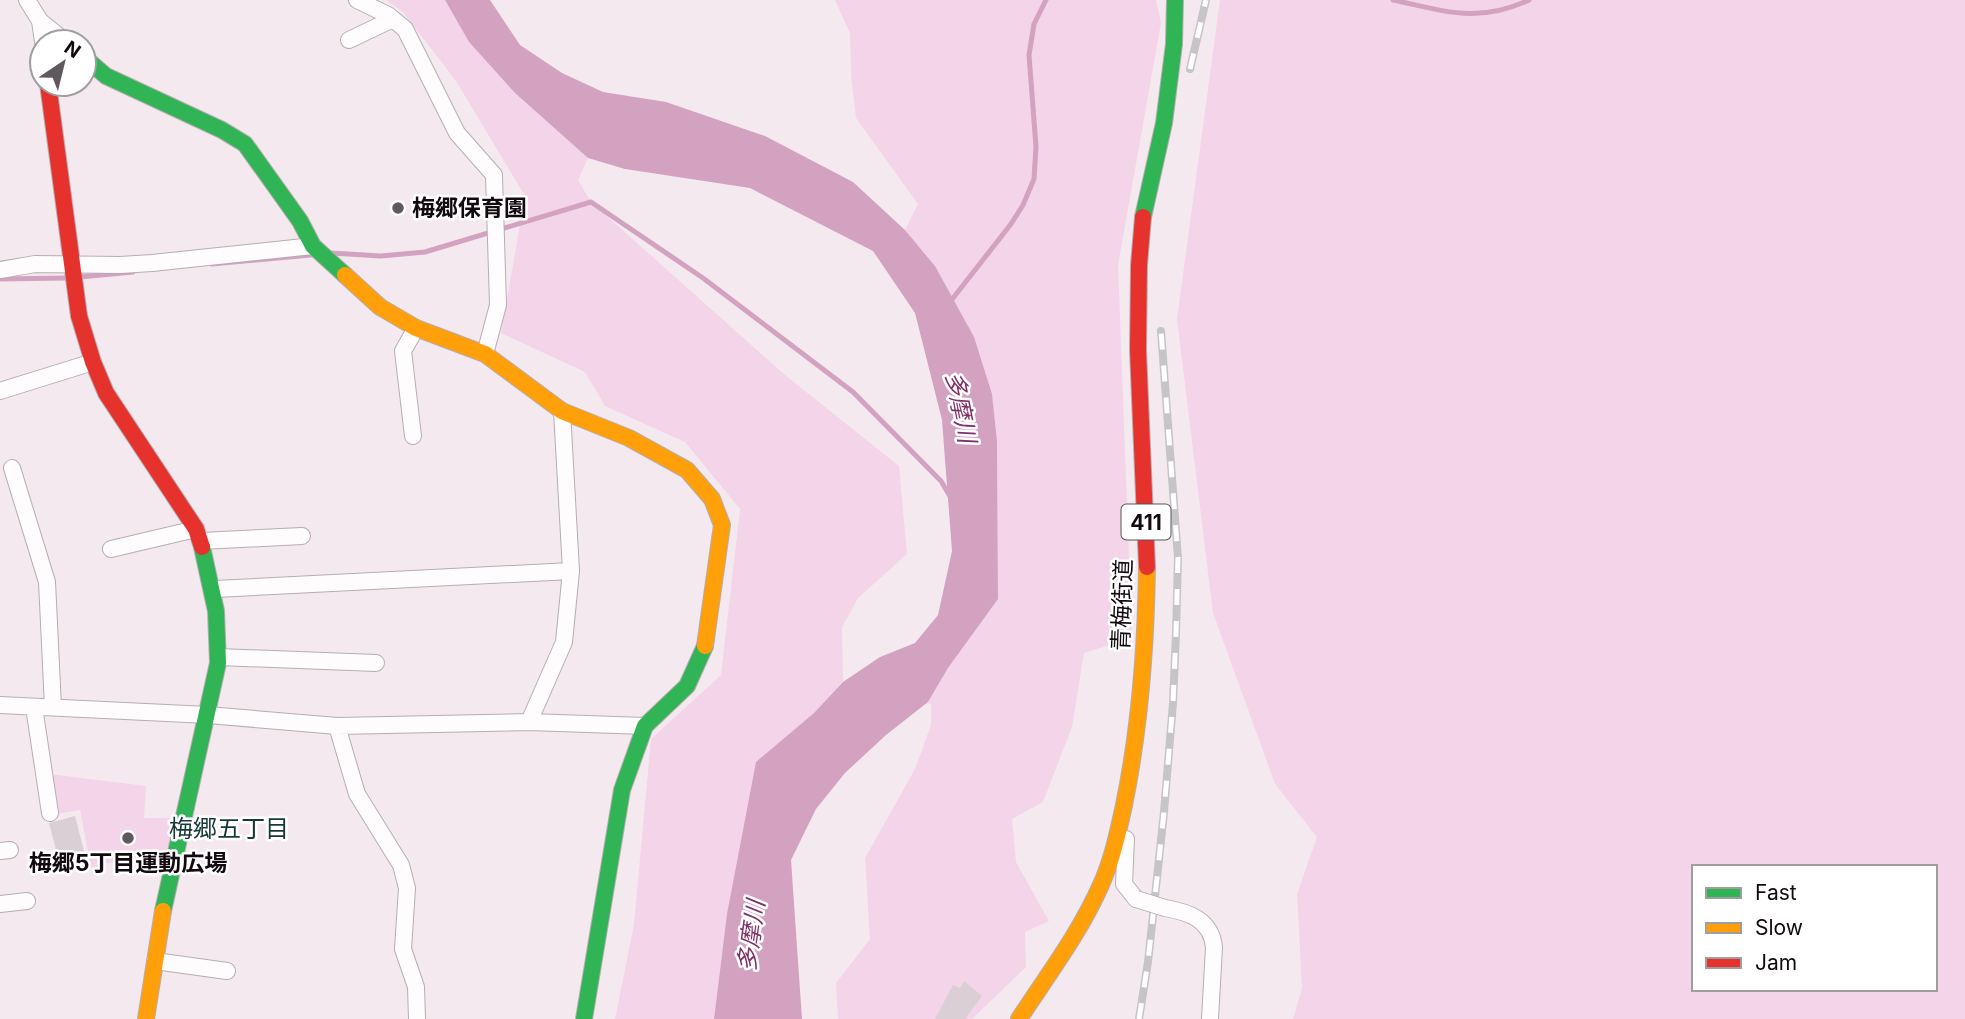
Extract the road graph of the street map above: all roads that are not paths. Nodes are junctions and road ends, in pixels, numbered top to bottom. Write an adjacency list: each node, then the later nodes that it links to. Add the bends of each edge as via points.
1 (27, 0): 5 (street)
2 (357, 0): 4 (street)
3 (1175, 0): 35 (main road, 青梅街道 / 411, via 1164,123 1143,214 1139,265 1146,631)
4 (393, 19): 8 (street); 15 (street, via 405,29 457,133 494,175 498,305)
5 (40, 21): 6 (street); 7 (street)
6 (41, 28)
7 (49, 28)
8 (349, 40)
9 (98, 69): 11 (main road, via 245,144 300,220)
10 (50, 98): 12 (main road)
11 (313, 246): 12 (street, via 152,263); 14 (main road, via 380,307)
12 (72, 264): 13 (street); 16 (main road, via 79,316)
13 (0, 270)
14 (416, 328): 15 (main road); 19 (street, via 403,351)
15 (485, 354): 18 (main road)
16 (93, 362): 17 (street); 21 (main road, via 112,401)
17 (0, 391)
18 (562, 411): 24 (street); 34 (main road, via 629,438 687,470 712,499 722,525 705,648 687,686)
19 (413, 436)
20 (12, 468): 30 (street, via 47,582)
21 (199, 535): 22 (street); 23 (street); 25 (main road)
22 (302, 536)
23 (111, 549)
24 (571, 571): 25 (street); 32 (street, via 564,642)
25 (215, 589): 26 (main road)
26 (218, 657): 27 (street); 31 (main road)
27 (376, 663)
28 (0, 705): 29 (street)
29 (34, 707): 30 (street); 36 (street)
30 (53, 707): 31 (street)
31 (208, 715): 33 (street); 39 (main road)
32 (529, 722): 33 (street); 34 (street)
33 (337, 726): 42 (street, via 357,793 406,876 403,949 416,987)
34 (645, 726): 43 (main road, via 622,790)
35 (1125, 810): 44 (main road, 青梅街道 / 411, via 1100,887); 45 (street, bridge, via 1124,884 1136,899 1195,916 1212,936)
36 (50, 813)
37 (27, 901): 38 (street)
38 (0, 904)
39 (155, 961): 40 (street); 41 (main road)
40 (227, 971)
41 (146, 1019)
42 (417, 1019)
43 (584, 1019)
44 (1018, 1019)
45 (1210, 1019)

